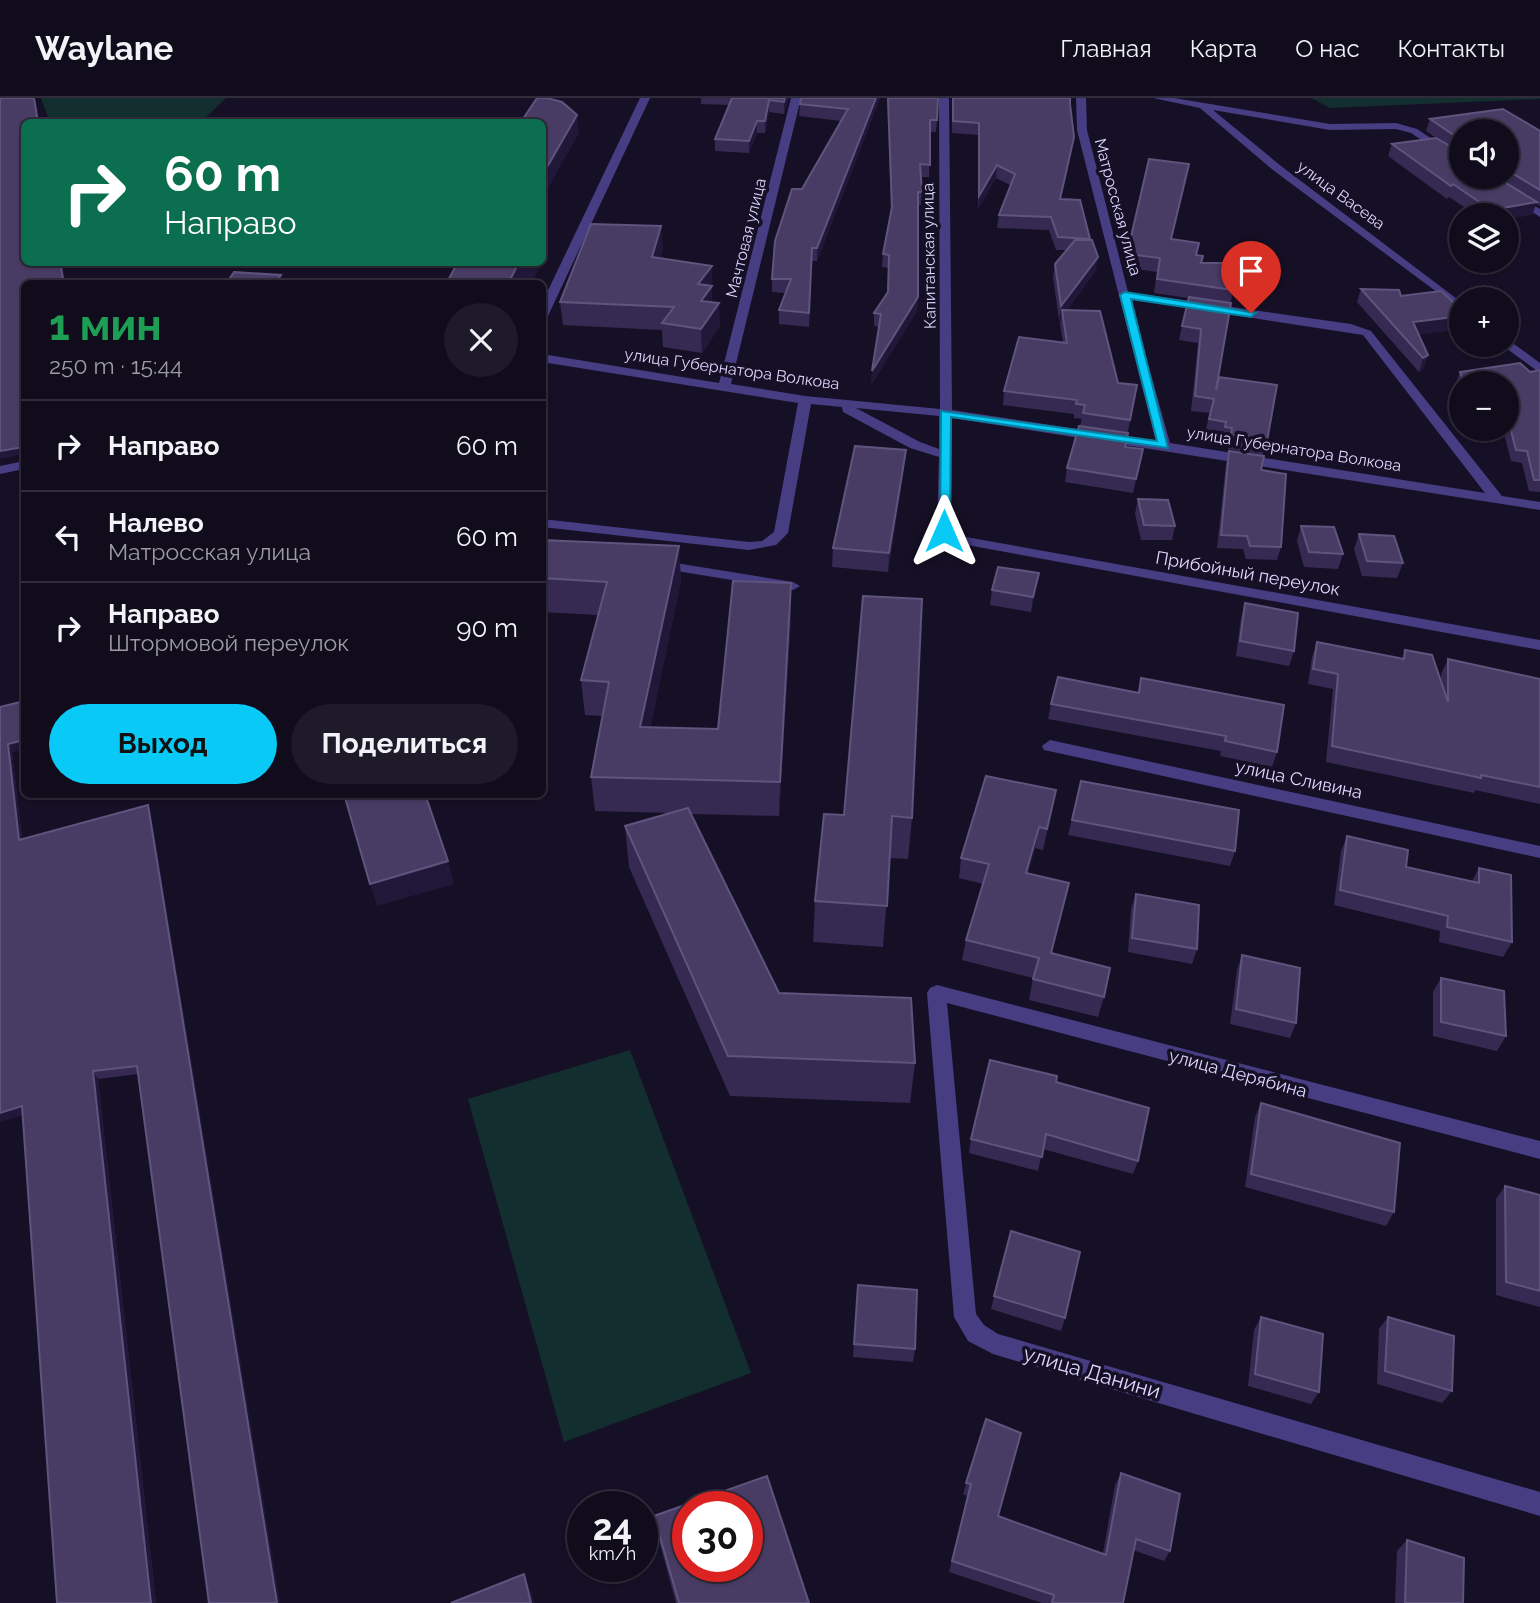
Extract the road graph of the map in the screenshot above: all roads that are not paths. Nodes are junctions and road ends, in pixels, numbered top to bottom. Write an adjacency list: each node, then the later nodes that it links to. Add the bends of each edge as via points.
1 (645, 98): 12 (street)
2 (796, 98): 16 (street, Мачтовая улица)
3 (944, 98): 19 (street, Капитанская улица)
4 (1082, 98): 10 (street, Матросская улица, via 1085,143)
5 (1158, 98): 6 (street)
6 (1203, 107): 7 (street, via 1330,127 1396,126 1414,131); 11 (street, улица Васева)
7 (1449, 154)
8 (1501, 189): 9 (street)
9 (1540, 214)
10 (1125, 295): 20 (street, Матросская улица); 24 (street, via 1367,334)
11 (1449, 298)
12 (546, 308)
13 (1519, 352): 15 (street)
14 (546, 359): 16 (street, улица Губернатора Волкова)
15 (1540, 369)
16 (724, 386): 17 (street, улица Губернатора Волкова)
17 (804, 400): 18 (street, улица Губернатора Волкова); 26 (street, via 781,533 775,541 749,546)
18 (832, 402): 19 (street, улица Губернатора Волкова); 21 (street, via 915,445)
19 (945, 413): 20 (street, улица Губернатора Волкова); 21 (street, Капитанская улица)
20 (1164, 446): 24 (street, улица Губернатора Волкова)
21 (945, 455): 27 (street, Капитанская улица, via 944,531)
22 (21, 466): 23 (street)
23 (0, 470)
24 (1497, 499): 25 (street, улица Губернатора Волкова)
25 (1540, 506)
26 (546, 523)
27 (950, 538): 30 (street, Прибойный переулок)
28 (638, 561): 29 (street)
29 (793, 586)
30 (1540, 645)
31 (1050, 746): 32 (street, улица Сливина)
32 (1540, 852)
33 (937, 993): 34 (street, улица Дерябина); 35 (street, улица Данини, via 965,1317 976,1333 993,1343)
34 (1540, 1150)
35 (1540, 1504)

